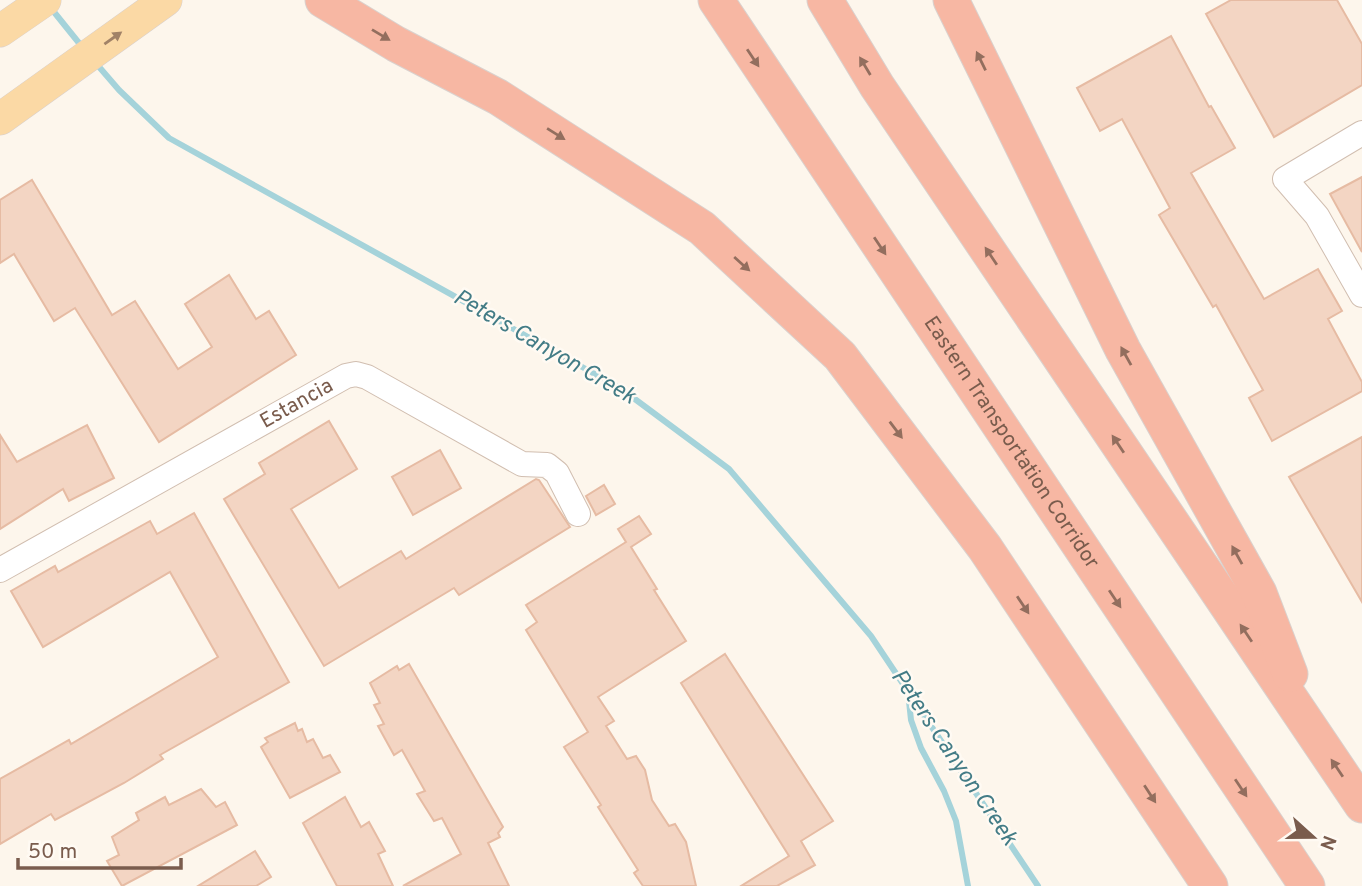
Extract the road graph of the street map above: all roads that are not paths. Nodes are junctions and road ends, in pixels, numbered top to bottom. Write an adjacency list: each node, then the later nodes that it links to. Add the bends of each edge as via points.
1 (45, 0): 7 (main road)
2 (323, 0): 15 (highway, one-way to 15, via 498,97 702,228 840,356 985,548)
3 (716, 0): 16 (highway, Eastern Transportation Corridor, one-way to 16)
4 (825, 0): 13 (highway, one-way to 4, via 877,86)
5 (951, 0): 13 (highway, one-way to 5, via 1259,593 1123,350)
6 (160, 5): 8 (main road, one-way to 6)
7 (0, 31)
8 (10, 112)
9 (1362, 133): 10 (street, via 1285,179 1317,216)
10 (1362, 295)
11 (578, 514): 12 (street, Estancia, via 547,465 522,464 356,374)
12 (0, 570)
13 (1311, 730): 14 (highway, one-way to 13)
14 (1362, 805)
15 (1210, 886)
16 (1307, 886)

